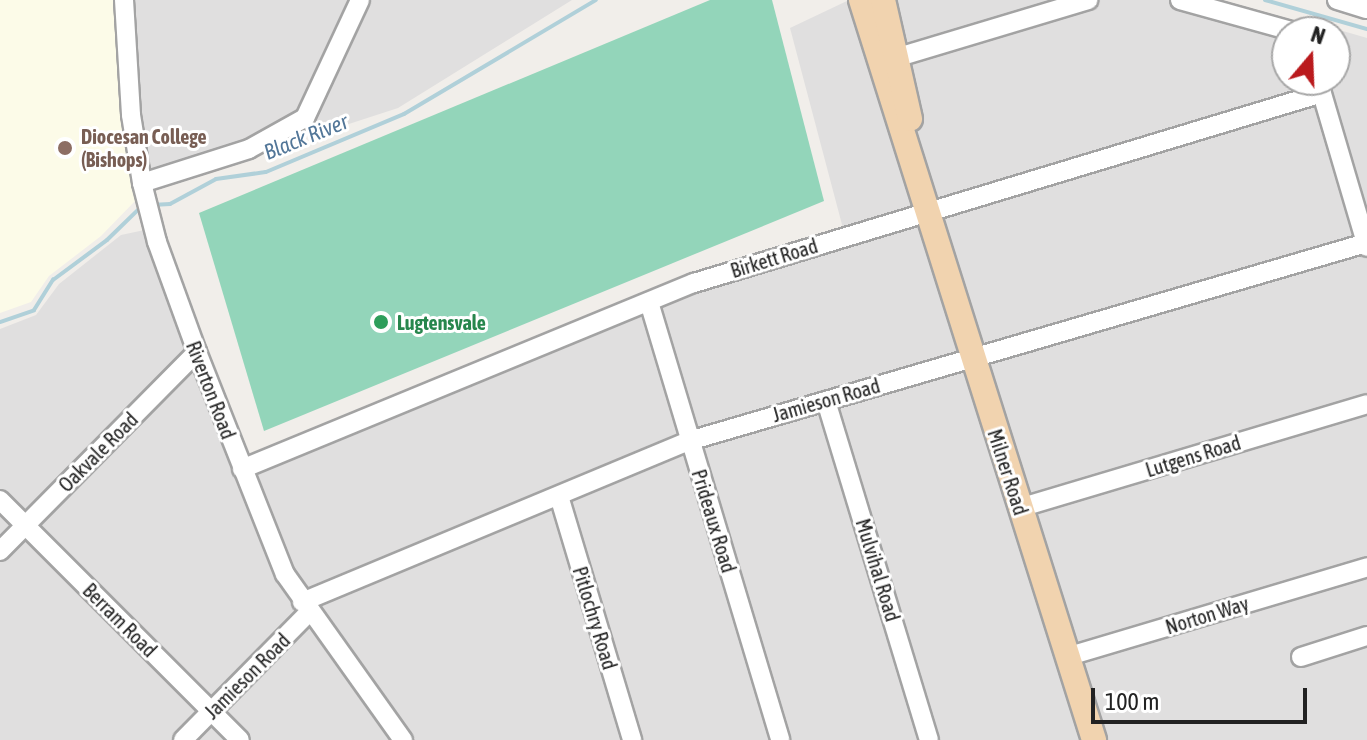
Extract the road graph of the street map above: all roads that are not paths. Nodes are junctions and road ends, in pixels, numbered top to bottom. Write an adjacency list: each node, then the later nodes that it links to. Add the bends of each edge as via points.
1 (124, 0): 13 (street, Riverton Road, via 128,84)
2 (360, 0): 13 (street, via 305,118 235,155)
3 (861, 0): 14 (main road, Milner Road)
4 (883, 0): 10 (main road, Milner Road)
5 (1088, 0): 10 (street)
6 (1180, 0): 9 (street)
7 (1337, 0): 8 (street)
8 (1367, 9)
9 (1271, 25)
10 (895, 58): 14 (main road, Milner Road)
11 (1287, 96): 14 (street, Birkett Road)
12 (1323, 96): 15 (street)
13 (143, 186): 17 (street, Riverton Road)
14 (926, 207): 16 (street, Birkett Road); 18 (main road, Milner Road)
15 (1366, 245): 18 (street, Jamieson Road)
16 (649, 302): 21 (street, Prideaux Road); 22 (street, Birkett Road)
17 (197, 352): 22 (street, Riverton Road); 26 (street, Oakvale Road)
18 (971, 358): 19 (street, Jamieson Road); 25 (main road, Milner Road)
19 (826, 401): 21 (street, Jamieson Road); 41 (street, Mulvihal Road)
20 (1367, 404): 25 (street, Lutgens Road)
21 (689, 441): 23 (street, Jamieson Road); 40 (street, Prideaux Road)
22 (242, 469): 31 (street, Riverton Road, via 270,541)
23 (559, 496): 31 (street, Jamieson Road); 39 (street, Pitlochry Road)
24 (0, 500): 26 (street, Berram Road)
25 (1019, 508): 33 (main road, Milner Road)
26 (25, 526): 27 (street, Oakvale Road); 35 (street, Berram Road)
27 (0, 551)
28 (1367, 559): 30 (street)
29 (1367, 567): 30 (street, Norton Way)
30 (1348, 573): 33 (street, Norton Way)
31 (306, 606): 35 (street, Jamieson Road); 38 (street, Riverton Road)
32 (1367, 636): 34 (street)
33 (1066, 657): 42 (main road, Milner Road)
34 (1301, 657)
35 (212, 711): 36 (street, Jamieson Road); 37 (street, Berram Road)
36 (183, 740)
37 (240, 740)
38 (403, 740)
39 (632, 740)
40 (780, 740)
41 (929, 740)
42 (1094, 740)

